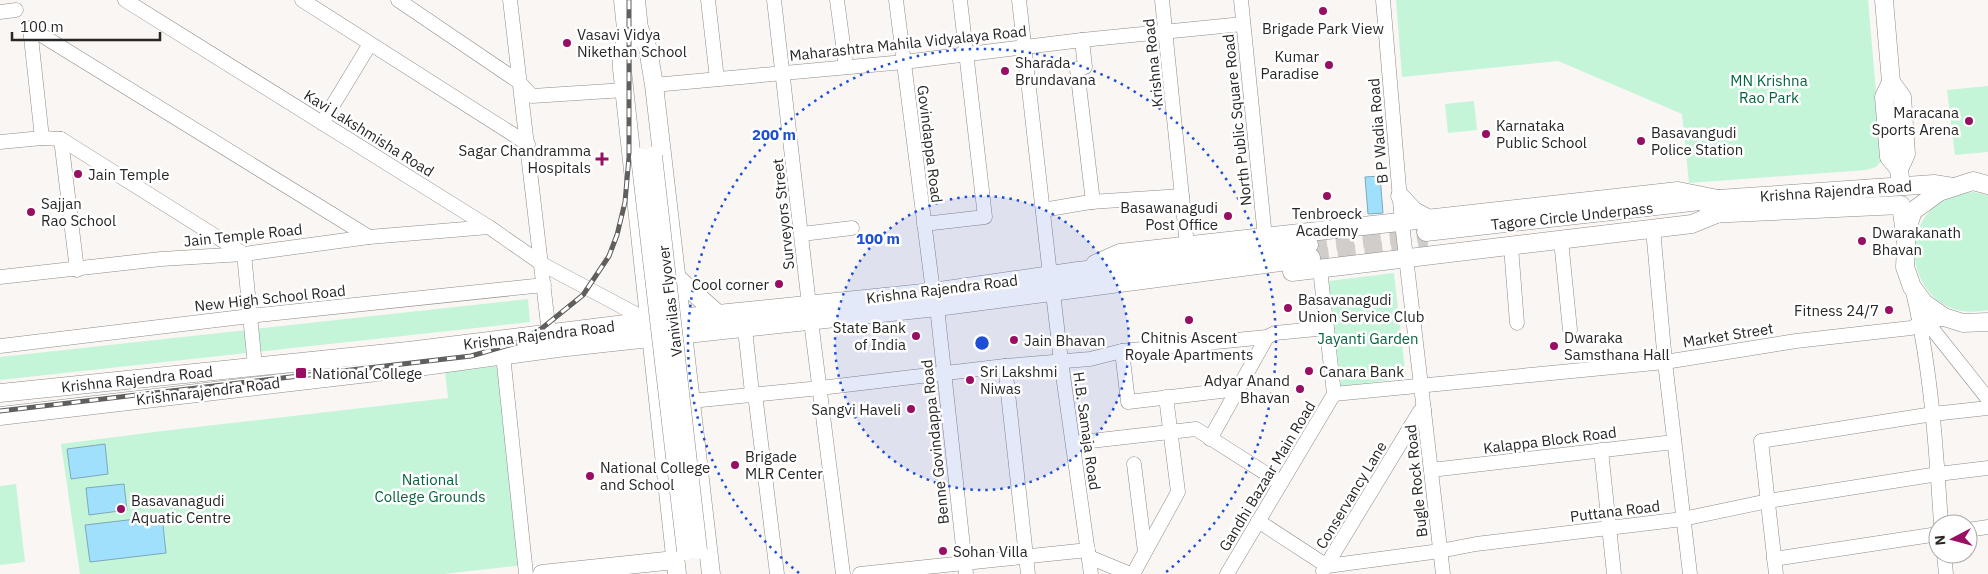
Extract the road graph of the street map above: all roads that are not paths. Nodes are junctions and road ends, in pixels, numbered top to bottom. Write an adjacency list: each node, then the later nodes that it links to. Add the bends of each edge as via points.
1 (124, 0): 33 (street, Kavi Lakshmisha Road)
2 (302, 0): 23 (street)
3 (398, 0): 30 (street)
4 (510, 0): 30 (street)
5 (624, 0): 20 (main road)
6 (636, 0): 20 (main road)
7 (708, 0): 29 (street)
8 (774, 0): 28 (street, Surveyors Street)
9 (837, 0): 27 (street)
10 (896, 0): 26 (street, Govindappa Road)
11 (960, 0): 25 (street)
12 (1019, 0): 24 (street)
13 (1162, 0): 21 (street, Krishna Road)
14 (1240, 0): 19 (street, North Public Square Road)
15 (1383, 0): 42 (street, B P Wadia Road)
16 (1884, 0): 38 (main road, via 1891,82 1902,97 1906,154)
17 (16, 10): 18 (street)
18 (0, 12)
19 (1243, 24): 21 (street, Maharashtra Mahila Vidyalaya Road); 55 (street, North Public Square Road)
20 (633, 32): 31 (main road, via 648,50); 32 (main road, via 622,56); 129 (main road, Vanivilas Flyover, bridge)
21 (1166, 32): 22 (street, Maharashtra Mahila Vidyalaya Road); 41 (street, Krishna Road)
22 (1082, 40): 24 (street, Maharashtra Mahila Vidyalaya Road); 43 (street, via 1081,68)
23 (370, 44): 33 (street); 37 (street)
24 (1024, 47): 25 (street, Maharashtra Mahila Vidyalaya Road); 46 (street)
25 (968, 54): 26 (street, Maharashtra Mahila Vidyalaya Road); 48 (street, via 985,217)
26 (904, 62): 27 (street, Maharashtra Mahila Vidyalaya Road); 48 (street, Govindappa Road)
27 (846, 68): 28 (street, Maharashtra Mahila Vidyalaya Road)
28 (783, 73): 29 (street, Maharashtra Mahila Vidyalaya Road); 53 (street, Surveyors Street)
29 (717, 79): 31 (street, Maharashtra Mahila Vidyalaya Road)
30 (518, 82): 32 (street, via 534,96); 37 (street)
31 (654, 85): 68 (main road)
32 (625, 90): 83 (main road)
33 (322, 123): 49 (street, Kavi Lakshmisha Road)
34 (42, 138): 35 (street); 36 (street); 54 (street, via 30,28)
35 (61, 139): 60 (street); 64 (street)
36 (0, 142)
37 (528, 144): 63 (street)
38 (1900, 178): 40 (main road, Krishna Rajendra Road); 44 (main road); 45 (main road, Krishna Rajendra Road)
39 (1983, 182): 40 (main road)
40 (1953, 187): 57 (main road, via 1939,192 1913,211)
41 (1182, 196): 43 (street); 58 (street, Krishna Road)
42 (1400, 196): 47 (street, B P Wadia Road); 52 (main road)
43 (1093, 202): 46 (street)
44 (1901, 204): 45 (main road, Krishna Rajendra Road); 57 (main road, Krishna Rajendra Road)
45 (1719, 206): 51 (main road, via 1692,224); 52 (main road, Tagore Circle Underpass); 52 (main road, via 1678,191)
46 (1043, 210): 66 (street)
47 (1402, 222): 52 (main road); 55 (main road); 62 (street, B P Wadia Road)
48 (924, 224): 72 (street, Govindappa Road)
49 (489, 226): 54 (street, Jain Temple Road); 63 (street, Kavi Lakshmisha Road)
50 (852, 228): 53 (street)
51 (1653, 229): 56 (main road); 92 (street)
52 (1428, 232)
53 (802, 234): 73 (street, Surveyors Street)
54 (369, 237): 60 (street, Jain Temple Road)
55 (1265, 237): 58 (main road)
56 (1561, 240): 59 (main road); 84 (street)
57 (1906, 241): 70 (main road, via 1905,266)
58 (1187, 246): 65 (main road, via 1120,254)
59 (1511, 247): 62 (main road); 80 (street)
60 (244, 254): 64 (street, Jain Temple Road, via 161,259); 75 (street)
61 (1313, 258): 62 (main road); 65 (main road); 71 (main road, Krishna Rajendra Road, via 1123,290 1091,288); 81 (street)
62 (1406, 258): 96 (street, Bugle Rock Road)
63 (542, 264): 69 (street); 83 (street, Kavi Lakshmisha Road)
64 (77, 270): 67 (street, Jain Temple Road)
65 (1078, 271): 66 (main road, Krishna Rajendra Road)
66 (1050, 274): 72 (main road, Krishna Rajendra Road)
67 (0, 277)
68 (676, 278): 74 (main road); 76 (main road)
69 (544, 285): 75 (street, New High School Road); 87 (street)
70 (1912, 288): 77 (main road, via 1924,303); 78 (street)
71 (1054, 293): 72 (main road, Krishna Rajendra Road); 91 (street, H.B. Samaja Road)
72 (935, 300): 73 (main road, Krishna Rajendra Road); 95 (street, Benne Govindappa Road)
73 (810, 313): 74 (main road, Krishna Rajendra Road); 82 (main road, Krishna Rajendra Road); 97 (street, Surveyors Street)
74 (719, 315): 76 (main road, Krishna Rajendra Road)
75 (250, 316): 88 (street, New High School Road); 93 (street)
76 (682, 318): 83 (main road, Krishna Rajendra Road); 85 (main road)
77 (1947, 318): 78 (street, Market Street); 79 (main road, via 1963,323)
78 (1924, 322): 92 (street, Market Street, via 1911,328 1796,341); 103 (street); 107 (street)
79 (1988, 322)
80 (1517, 323)
81 (1327, 328): 86 (street, via 1275,333); 101 (street)
82 (745, 329): 85 (main road, Krishna Rajendra Road); 100 (street)
83 (650, 330): 85 (main road, Krishnarajendra Road); 87 (main road, Krishnarajendra Road); 129 (main road)
84 (1570, 330)
85 (684, 336): 104 (main road)
86 (1267, 337): 89 (street); 98 (street)
87 (550, 341): 90 (main road, Krishnarajendra Road); 93 (main road, Krishna Rajendra Road)
88 (0, 346)
89 (1122, 351): 91 (street, via 1090,359); 102 (street, via 1128,402)
90 (503, 355): 108 (main road, Krishnarajendra Road); 133 (street)
91 (1061, 361): 94 (street); 112 (street, H.B. Samaja Road)
92 (1665, 362): 96 (street, Market Street); 111 (street)
93 (256, 366): 99 (main road, Krishna Rajendra Road)
94 (1005, 366): 95 (street); 128 (street)
95 (944, 374): 97 (street); 131 (street, Benne Govindappa Road)
96 (1422, 384): 101 (street, Market Street); 106 (street, Bugle Rock Road)
97 (820, 388): 100 (street); 139 (street, Surveyors Street)
98 (1238, 388): 102 (street); 110 (street)
99 (0, 393)
100 (752, 393): 104 (street); 138 (street, via 756,402)
101 (1334, 394): 118 (street, Gandhi Bazaar Main Road)
102 (1166, 398): 109 (street)
103 (1988, 399)
104 (691, 401): 137 (main road)
105 (1988, 408): 107 (street)
106 (1424, 410): 116 (street, Bugle Rock Road); 132 (street, Conservancy Lane, via 1420,411)
107 (1933, 414): 117 (street); 119 (street, via 1761,441)
108 (0, 416)
109 (1171, 432): 110 (street, via 1196,429); 112 (street); 126 (street, via 1178,492)
110 (1210, 439): 118 (street)
111 (1674, 442): 113 (street, Kalappa Block Road); 121 (street)
112 (1073, 443): 127 (street, H.B. Samaja Road)
113 (1601, 450): 116 (street, Kalappa Block Road); 123 (street)
114 (1134, 464): 126 (street)
115 (1988, 468): 117 (street, Puttana Road)
116 (1431, 470): 125 (street, Bugle Rock Road)
117 (1938, 474): 119 (street, Puttana Road); 120 (street)
118 (1281, 483): 122 (street, Gandhi Bazaar Main Road)
119 (1768, 501): 121 (street, Puttana Road); 130 (street)
120 (1940, 514)
121 (1683, 519): 123 (street, Puttana Road); 147 (street)
122 (1258, 521): 132 (street); 144 (street, Gandhi Bazaar Main Road)
123 (1608, 528): 125 (street, Puttana Road); 146 (street)
124 (1928, 536): 130 (street)
125 (1440, 551): 132 (street, Puttana Road); 145 (street, Bugle Rock Road)
126 (1145, 552): 143 (street)
127 (1088, 554): 128 (street); 142 (street, H.B. Samaja Road); 143 (street)
128 (1026, 556): 131 (street); 141 (street)
129 (684, 559): 134 (main road); 135 (main road, Vanivilas Flyover); 136 (main road, Vanivilas Flyover)
130 (1774, 559): 148 (street)
131 (965, 568): 140 (street)
132 (1324, 570)
133 (526, 574)
134 (542, 574)
135 (689, 574)
136 (701, 574)
137 (711, 574)
138 (777, 574)
139 (843, 574)
140 (860, 574)
141 (1028, 574)
142 (1091, 574)
143 (1131, 574)
144 (1227, 574)
145 (1443, 574)
146 (1614, 574)
147 (1690, 574)
148 (1776, 574)

